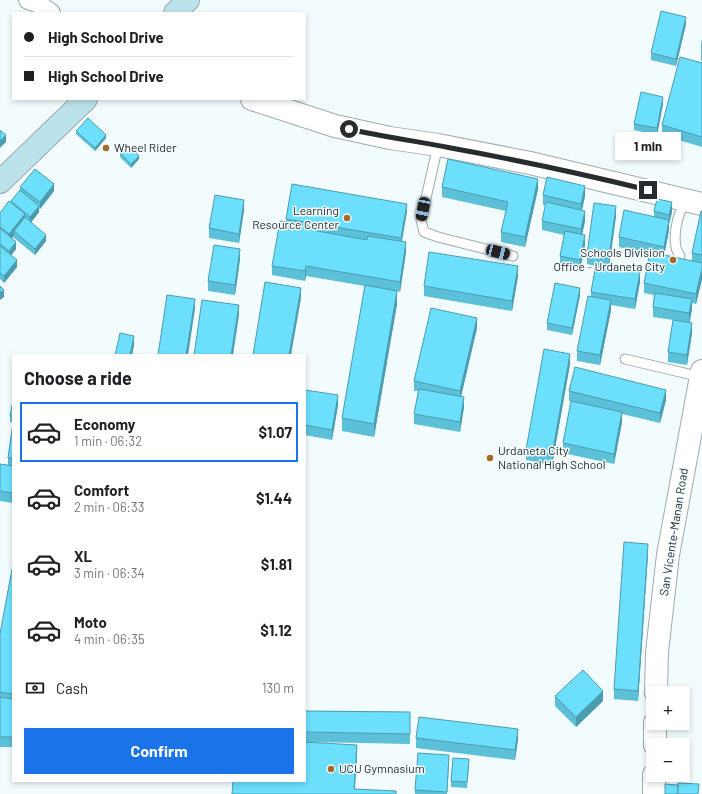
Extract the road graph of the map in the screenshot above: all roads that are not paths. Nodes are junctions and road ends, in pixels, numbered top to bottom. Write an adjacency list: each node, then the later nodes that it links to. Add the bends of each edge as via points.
1 (28, 0): 3 (street)
2 (188, 0): 4 (main road)
3 (50, 12)
4 (175, 12)
5 (85, 100): 8 (main road)
6 (255, 100): 7 (street, via 336,126)
7 (438, 145): 9 (street, via 530,163); 10 (lane, via 421,220 424,232)
8 (0, 182)
9 (694, 202): 11 (lane, via 682,207 676,231 676,248)
10 (514, 256)
11 (680, 256)
12 (625, 359): 13 (lane)
13 (702, 374): 14 (street, San Vicente-Manan Road, via 668,555 657,652)
14 (656, 686)
15 (654, 782): 16 (street)
16 (654, 794)

